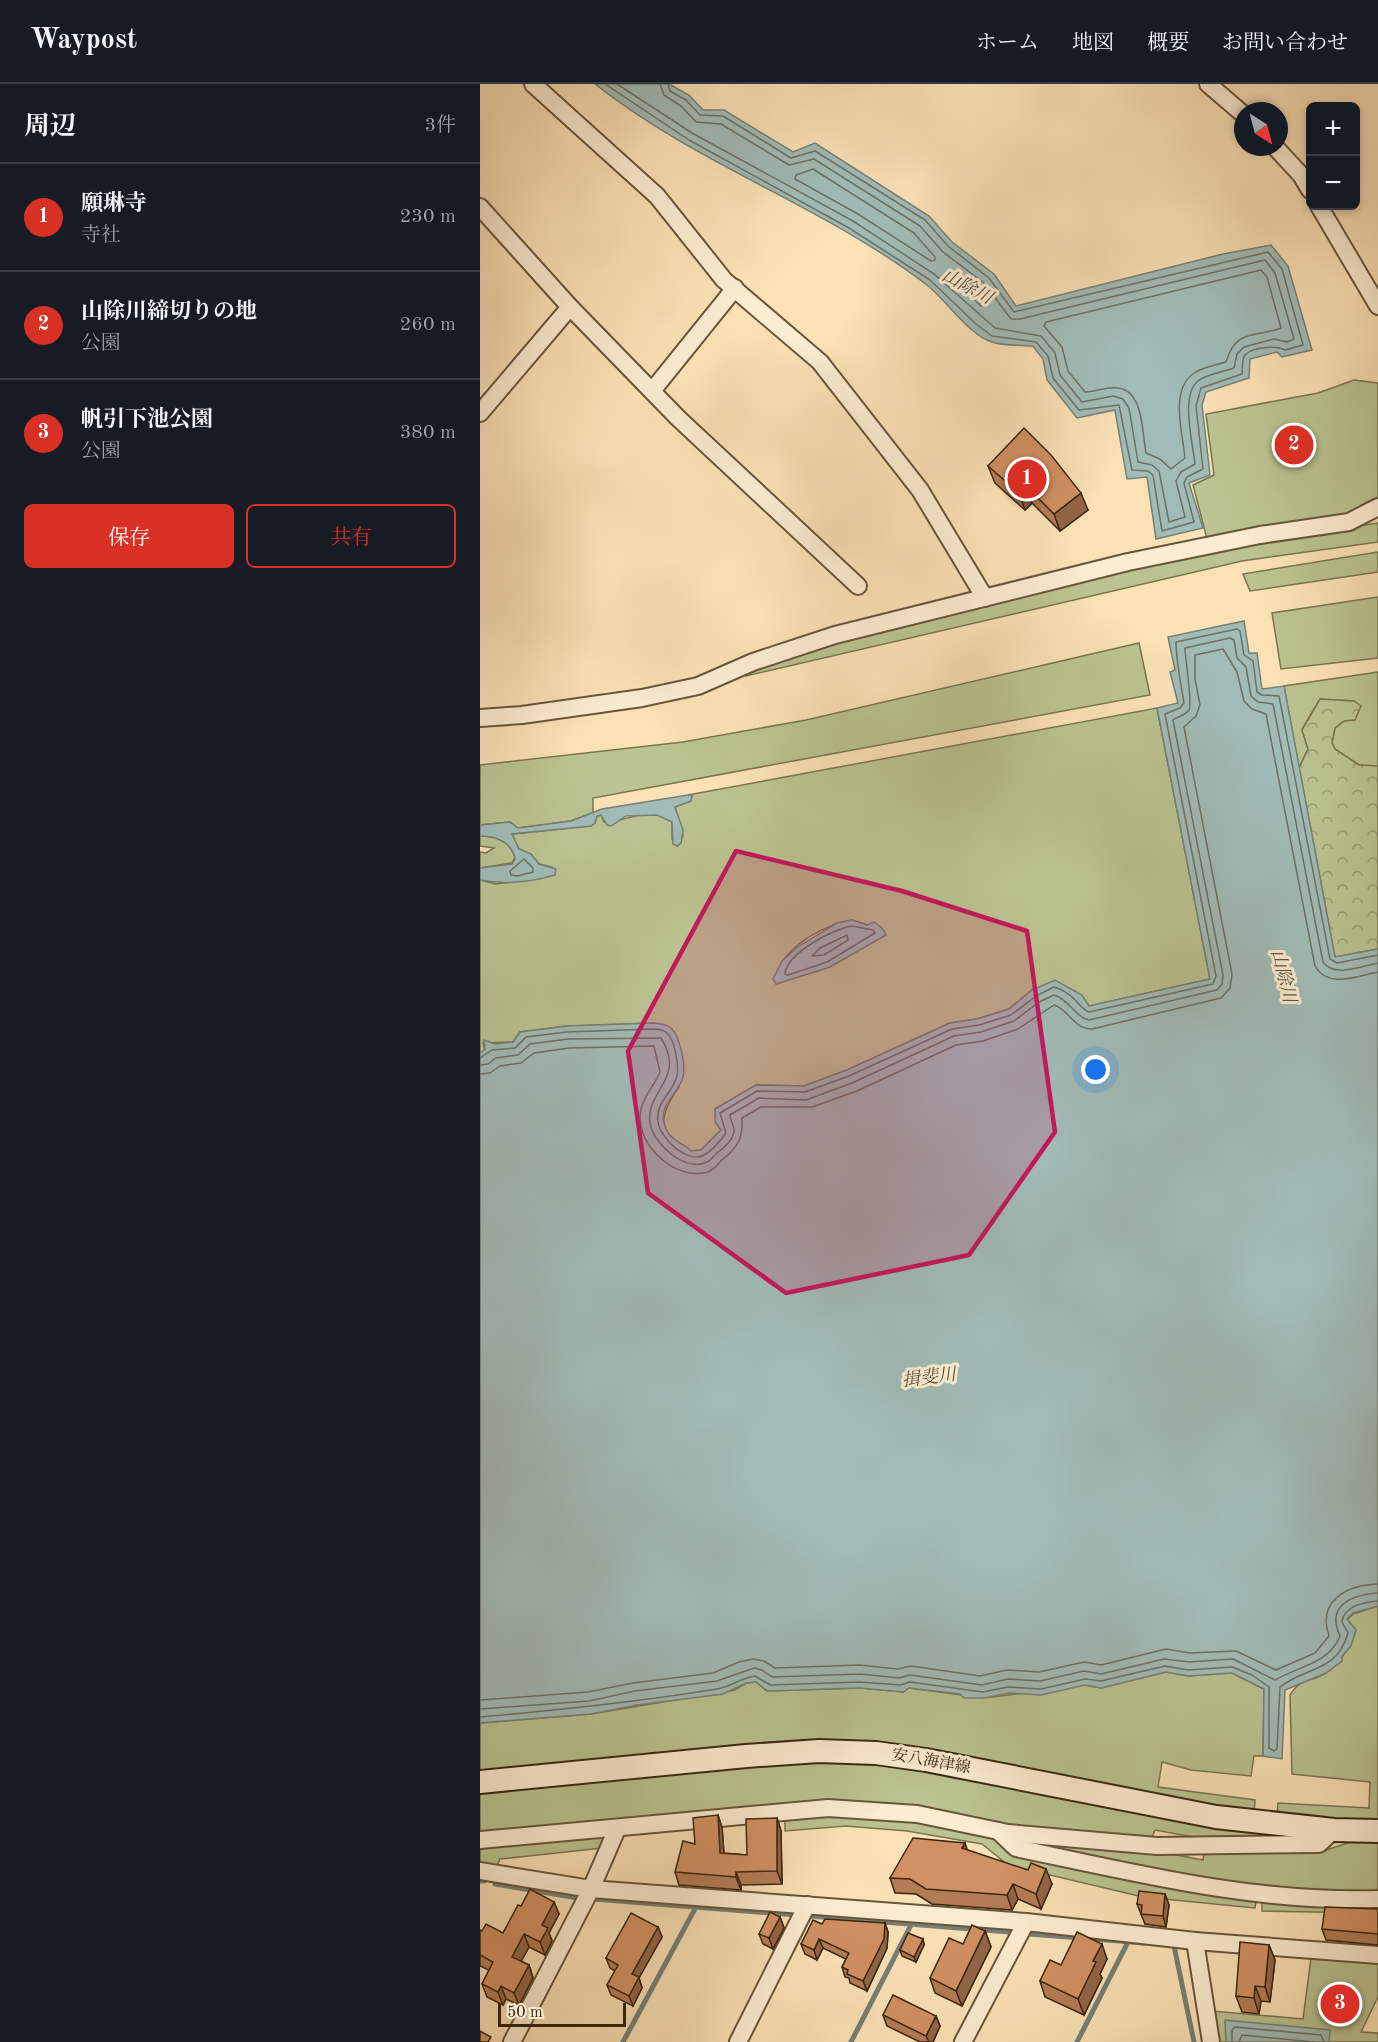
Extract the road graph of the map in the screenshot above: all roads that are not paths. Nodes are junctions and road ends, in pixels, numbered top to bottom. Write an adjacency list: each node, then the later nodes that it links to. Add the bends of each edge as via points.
1 (533, 84): 8 (street, via 657,196 724,280)
2 (1208, 84): 3 (street)
3 (1234, 106)
4 (1283, 156): 5 (street)
5 (1306, 182)
6 (480, 207): 10 (street)
7 (1321, 210): 9 (street)
8 (735, 288): 11 (street); 15 (street, via 820,362 920,490)
9 (1378, 306)
10 (570, 307): 11 (street); 12 (street)
11 (652, 391): 14 (street)
12 (480, 413)
13 (1378, 507): 15 (street, via 1349,522 1260,535 1128,562)
14 (858, 586)
15 (985, 598): 16 (street, via 835,635 753,662 698,686 631,700)
16 (480, 718)
17 (480, 1782): 19 (main road, 安八海津線, via 809,1752 876,1753 936,1761 1216,1817)
18 (617, 1828): 20 (street, via 828,1808 917,1814); 22 (street); 24 (street)
19 (1334, 1830): 20 (street, via 1319,1844 1209,1846 1157,1846); 21 (main road, 安八海津線)
20 (998, 1831): 25 (street, via 1016,1848 1179,1883 1263,1894)
21 (1378, 1831)
22 (480, 1840)
23 (480, 1871): 24 (street)
24 (591, 1889): 26 (street); 30 (street)
25 (1378, 1899)
26 (807, 1905): 27 (street); 31 (street)
27 (1026, 1922): 28 (street); 32 (street)
28 (1195, 1941): 29 (street); 33 (street)
29 (1378, 1955)
30 (516, 2041)
31 (738, 2042)
32 (963, 2042)
33 (1211, 2042)

